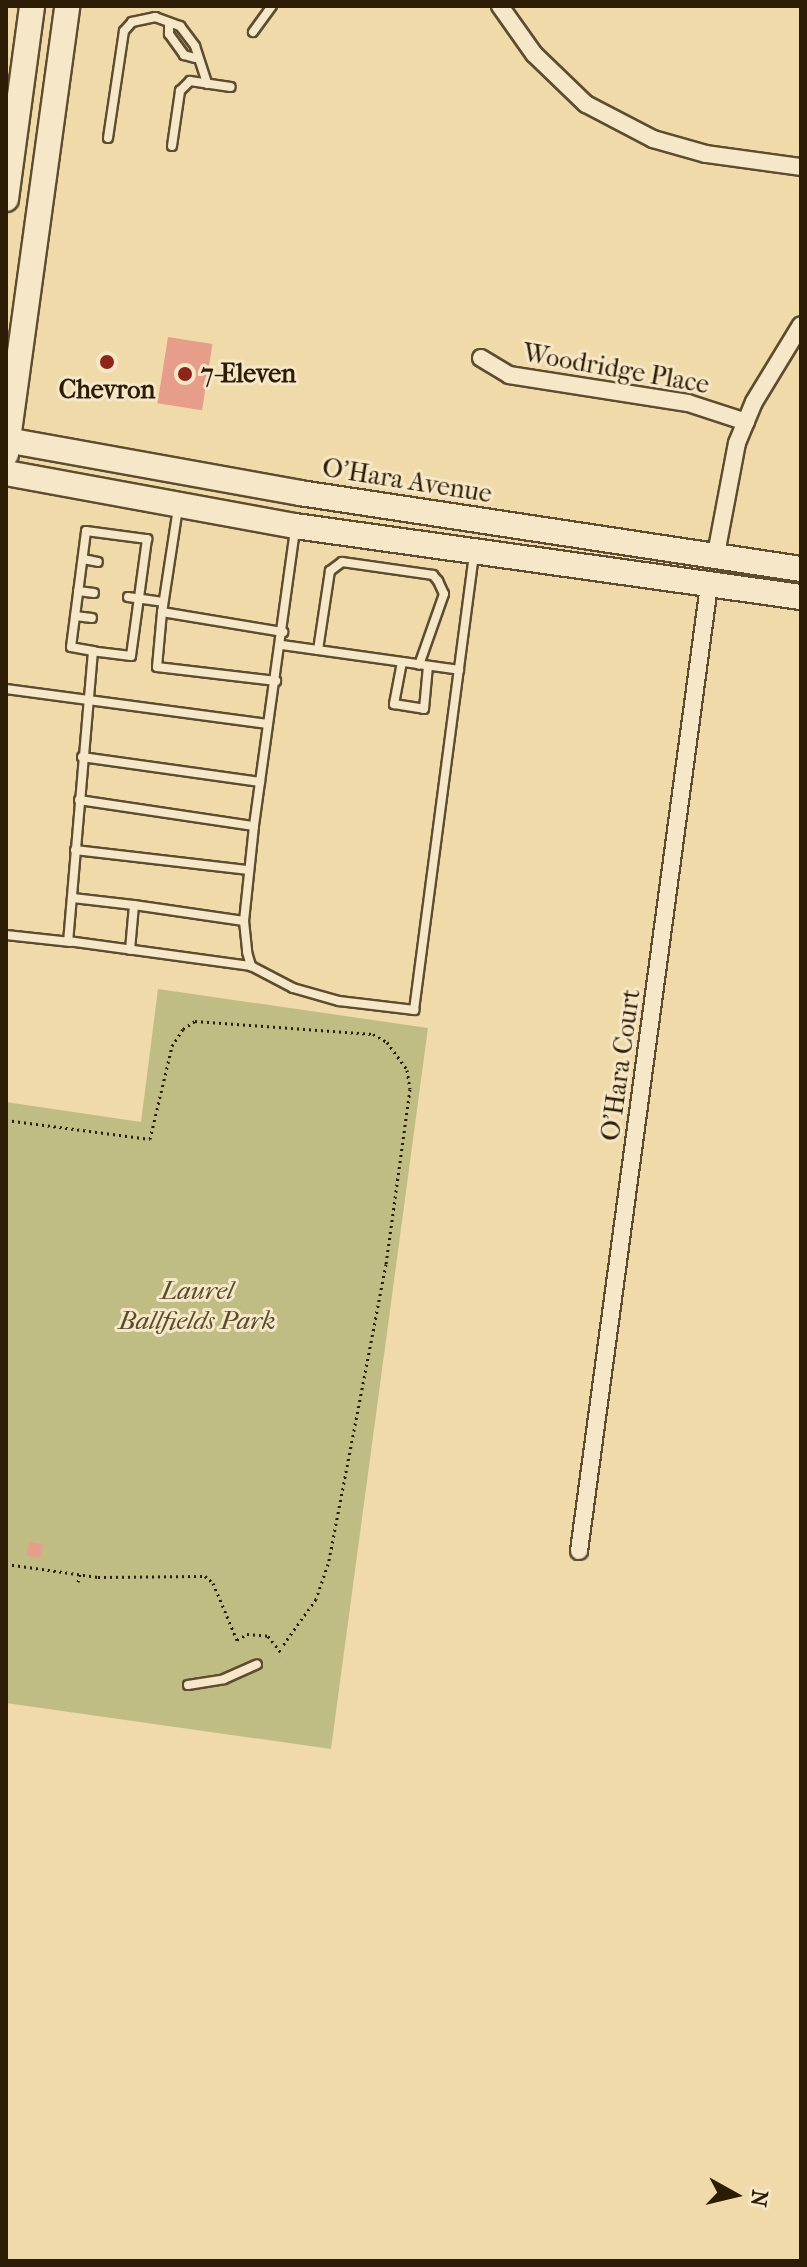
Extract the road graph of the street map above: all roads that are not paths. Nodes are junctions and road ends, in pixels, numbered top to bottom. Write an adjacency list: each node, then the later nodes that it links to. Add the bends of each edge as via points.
1 (32, 6): 13 (main road)
2 (67, 6): 17 (main road)
3 (272, 6): 6 (lane)
4 (500, 6): 12 (street, via 534,54 586,104 653,139 706,154)
5 (169, 24): 7 (lane, via 169,34 184,55); 7 (lane, via 180,26 195,46); 10 (lane, via 142,16 124,31)
6 (253, 32)
7 (195, 58): 8 (lane)
8 (207, 84): 9 (lane); 11 (lane, via 190,81 180,91)
9 (231, 87)
10 (108, 138)
11 (172, 146)
12 (801, 167)
13 (6, 199)
14 (801, 325): 16 (street)
15 (481, 358): 16 (street, Woodridge Place, via 509,375 688,403)
16 (746, 422): 22 (street, via 726,484)
17 (7, 445): 22 (main road, O'Hara Avenue, via 532,530)
18 (6, 473): 19 (main road)
19 (178, 504): 20 (main road); 34 (lane)
20 (295, 526): 21 (main road); 39 (lane)
21 (475, 553): 28 (main road); 45 (lane)
22 (716, 554): 27 (main road, O'Hara Avenue)
23 (83, 559): 24 (lane); 26 (lane, via 86,531 147,539); 29 (lane)
24 (98, 562)
25 (132, 566): 26 (lane)
26 (144, 568): 33 (lane)
27 (801, 569)
28 (709, 586): 32 (main road); 63 (street, O'Hara Court)
29 (78, 591): 30 (lane); 35 (lane)
30 (94, 593)
31 (128, 597): 33 (lane)
32 (801, 597)
33 (140, 599): 34 (lane); 38 (lane)
34 (163, 607): 39 (lane); 46 (lane, via 157,667)
35 (75, 616): 36 (lane); 42 (lane, via 71,647)
36 (92, 618)
37 (125, 623): 38 (lane)
38 (136, 624): 42 (lane, via 131,656)
39 (283, 632): 40 (lane)
40 (282, 645): 41 (lane); 46 (lane)
41 (318, 650): 43 (lane); 44 (lane, via 330,571 342,562 433,575 438,581 444,594)
42 (93, 651): 48 (lane)
43 (402, 662): 44 (lane); 44 (lane, via 394,704 424,709)
44 (424, 665): 45 (lane)
45 (459, 670): 62 (lane, via 414,1010 339,1001 293,988)
46 (276, 681): 49 (lane)
47 (6, 689): 48 (lane)
48 (87, 699): 49 (lane); 50 (lane)
49 (268, 724): 51 (lane)
50 (82, 757): 51 (lane); 52 (lane)
51 (260, 782): 53 (lane)
52 (79, 800): 53 (lane); 54 (lane)
53 (254, 826): 55 (lane)
54 (75, 850): 55 (lane); 56 (lane)
55 (249, 870): 58 (lane)
56 (73, 898): 57 (lane); 60 (lane)
57 (134, 905): 58 (lane); 61 (lane)
58 (244, 921): 62 (lane)
59 (6, 935): 60 (lane)
60 (72, 942): 61 (lane)
61 (130, 950): 62 (lane)
62 (251, 966)
63 (579, 1551)
64 (257, 1664): 65 (lane, via 224,1679)
65 (188, 1685)

